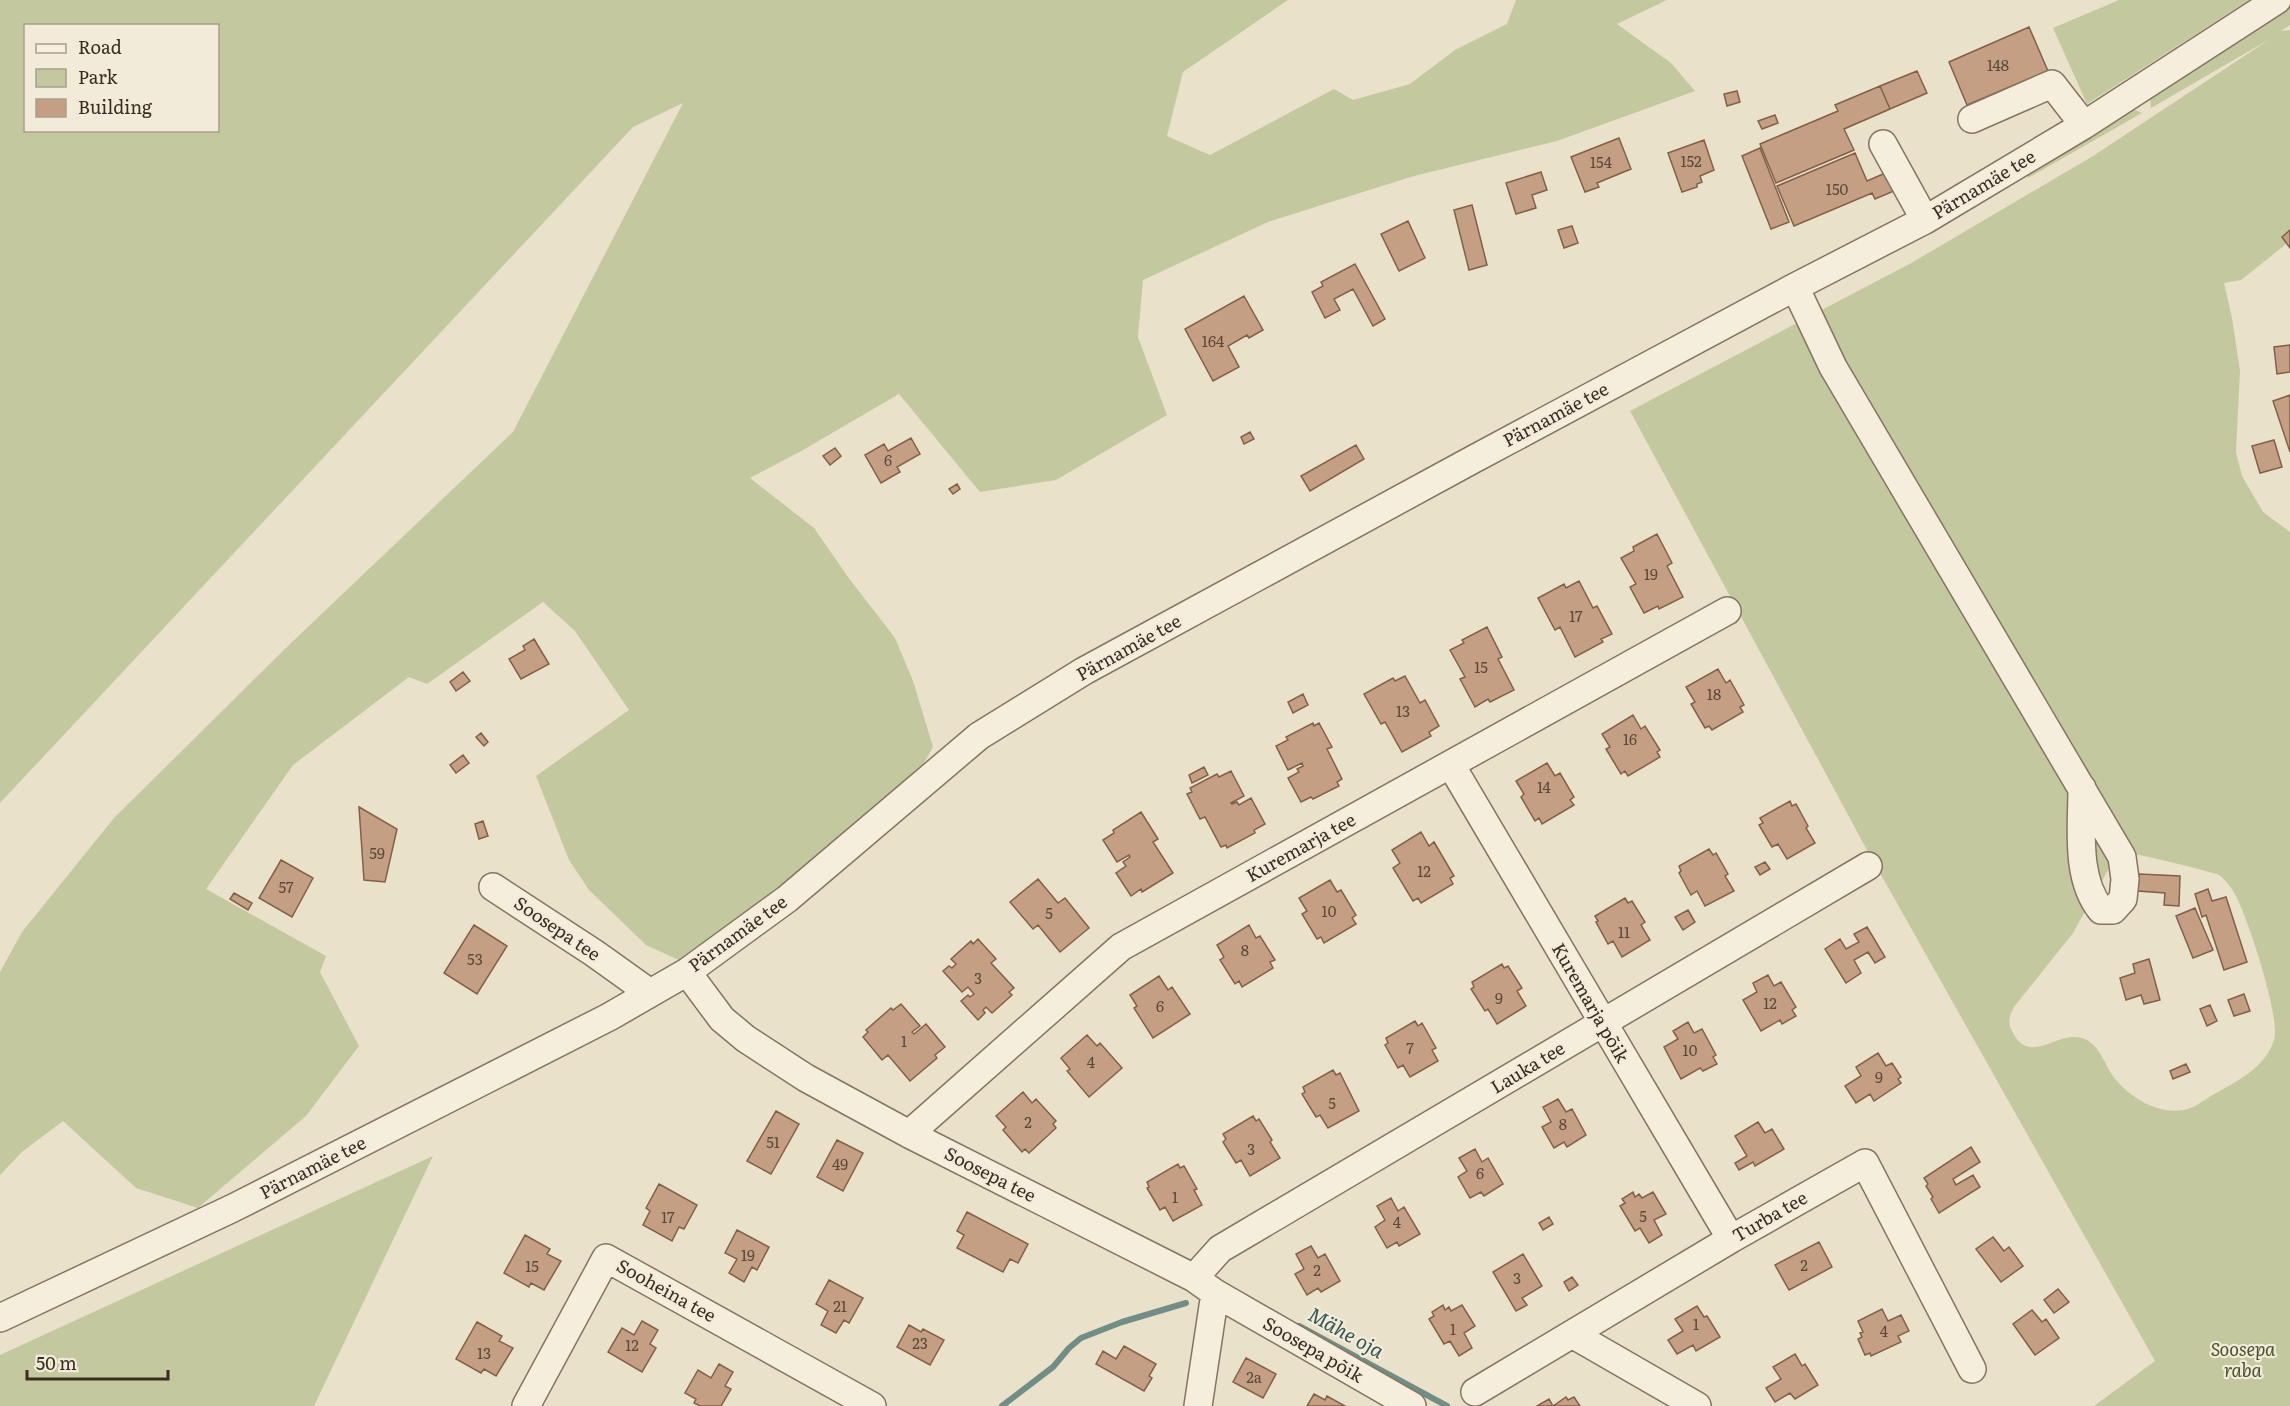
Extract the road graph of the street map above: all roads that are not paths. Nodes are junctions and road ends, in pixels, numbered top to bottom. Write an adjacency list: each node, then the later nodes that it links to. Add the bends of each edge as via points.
1 (2277, 0): 3 (street, Pärnamäe tee)
2 (1972, 119): 3 (street, via 2052,84)
3 (2084, 125): 5 (street, Pärnamäe tee)
4 (1883, 144): 5 (street)
5 (1925, 220): 6 (street, Pärnamäe tee)
6 (1795, 287): 9 (street, via 1833,367); 12 (street, Pärnamäe tee, via 1472,459 1028,704 979,736 787,899)
7 (1727, 611): 8 (street, Kuremarja tee)
8 (1451, 765): 14 (street, Kuremarja põik); 15 (street, Kuremarja tee, via 1121,947)
9 (2082, 788)
10 (1868, 866): 14 (street, Lauka tee)
11 (493, 887): 13 (street, Soosepa tee)
12 (687, 972): 13 (street, Pärnamäe tee); 15 (street, Soosepa tee, via 722,1019 746,1039 806,1078)
13 (650, 993): 18 (street, Pärnamäe tee, via 233,1208)
14 (1602, 1024): 16 (street, Kuremarja põik); 17 (street, Lauka tee, via 1220,1249)
15 (909, 1134): 17 (street, Soosepa tee)
16 (1731, 1239): 19 (street, Turba tee); 20 (street, Turba tee, via 1865,1162)
17 (1205, 1286): 24 (street); 25 (street, Soosepa põik)
18 (0, 1318)
19 (1572, 1334): 21 (street, Turba tee); 26 (street)
20 (1972, 1370)
21 (1475, 1392)
22 (526, 1406): 23 (street, Sooheina tee, via 606,1258)
23 (872, 1406)
24 (1198, 1406)
25 (1412, 1406)
26 (1697, 1406)

